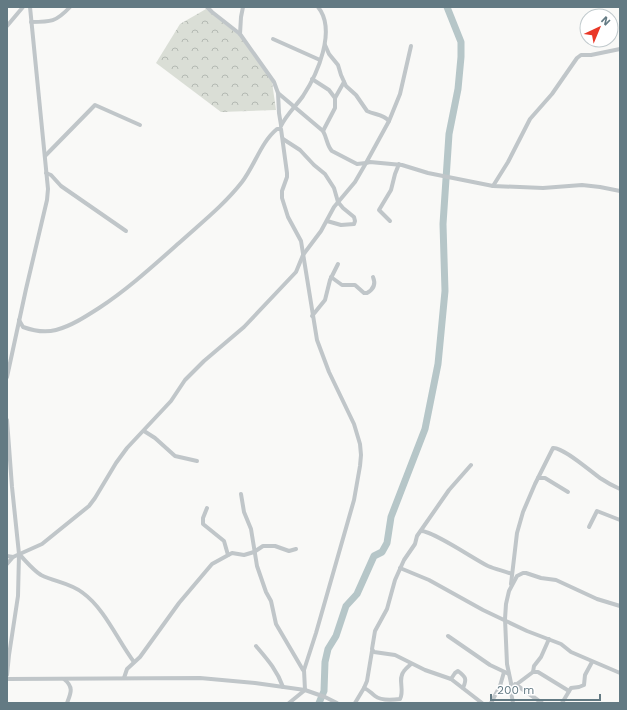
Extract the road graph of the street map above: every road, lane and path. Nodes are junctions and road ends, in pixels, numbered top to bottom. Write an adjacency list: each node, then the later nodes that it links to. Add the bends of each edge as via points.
1 (23, 7): 8 (street)
2 (30, 7): 7 (street)
3 (70, 7): 7 (street, via 55,20)
4 (207, 7): 9 (street)
5 (243, 7): 9 (street)
6 (318, 7): 11 (street, via 325,20)
7 (31, 22): 25 (street)
8 (7, 26)
9 (240, 34): 17 (street, via 274,82)
10 (273, 39): 14 (street)
11 (325, 44): 14 (street); 16 (street, via 338,65)
12 (411, 46): 20 (street, via 400,94)
13 (620, 49): 29 (street, via 581,55 577,58 552,94 530,119)
14 (320, 60): 15 (street)
15 (312, 79): 18 (street, via 329,90); 19 (street)
16 (344, 82): 18 (street); 20 (street, via 367,111 384,116)
17 (278, 92): 19 (street); 22 (street)
18 (335, 98): 23 (street, via 335,108)
19 (294, 108): 22 (street); 23 (street)
20 (389, 121): 26 (street)
21 (140, 125): 25 (street, via 95,105)
22 (281, 126): 24 (street); 40 (street, via 270,136 242,182 228,199 121,293 86,316 55,330 34,331 23,327)
23 (323, 131): 26 (street, via 332,151 357,164)
24 (283, 139): 31 (street, via 300,150 325,174 334,188); 35 (street, via 288,173 282,198 288,217 301,241)
25 (45, 156): 28 (street)
26 (366, 163): 27 (street); 31 (street, via 355,182)
27 (399, 164): 29 (street, via 428,173); 33 (street, via 391,190 379,210)
28 (46, 173): 34 (street); 40 (street, via 47,200)
29 (493, 186): 30 (street, via 543,188 582,185)
30 (620, 191)
31 (338, 202): 32 (street); 32 (street, via 354,217 355,223 341,225)
32 (327, 221): 35 (street)
33 (390, 221)
34 (126, 231)
35 (303, 255): 39 (street); 43 (street, via 296,272 244,327 185,380 176,396)
36 (338, 264): 38 (street)
37 (374, 276): 38 (street, via 375,286 367,293 355,286 342,285)
38 (331, 277): 39 (street, via 325,300)
39 (312, 316): 74 (street, via 321,355 354,424 361,455 354,500)
40 (19, 320): 41 (street)
41 (7, 377)
42 (7, 420): 47 (street)
43 (144, 431): 44 (street, via 175,456); 57 (street, via 116,462 89,506 42,544)
44 (197, 461)
45 (471, 465): 54 (street, via 449,490)
46 (538, 478): 48 (street, via 554,447); 49 (street, via 545,478); 63 (street, via 518,533)
47 (9, 487): 57 (street)
48 (620, 489)
49 (568, 492)
50 (241, 494): 56 (street, via 244,512 251,529)
51 (207, 508): 58 (street, via 203,524 224,541)
52 (620, 520): 53 (street, via 597,511)
53 (589, 527)
54 (420, 531): 62 (street); 63 (street, via 425,531 489,566)
55 (296, 549): 56 (street, via 289,551 269,545)
56 (254, 552): 58 (street); 74 (street, via 256,566 271,601 276,624)
57 (19, 554): 60 (street); 71 (street, via 39,573 71,586 93,601); 79 (street, via 18,596)
58 (228, 555): 71 (street, via 212,564)
59 (7, 556): 60 (street)
60 (13, 557): 61 (street)
61 (7, 564)
62 (400, 568): 66 (street, via 429,580); 70 (street, via 387,609 375,631)
63 (512, 574): 64 (street)
64 (511, 585): 65 (street, via 517,576 526,573 563,583); 66 (street)
65 (620, 606)
66 (505, 620): 68 (street); 78 (street)
67 (448, 636): 75 (street)
68 (549, 639): 72 (street); 76 (street)
69 (256, 646): 85 (street, via 270,662)
70 (372, 651): 73 (street, via 395,655); 86 (street)
71 (134, 662): 80 (street, via 127,669)
72 (592, 662): 77 (street); 89 (street, via 585,675 584,685 571,688)
73 (411, 664): 83 (street); 86 (street, via 403,671 400,699 376,697)
74 (304, 670): 88 (street)
75 (504, 672): 78 (street); 95 (street)
76 (533, 672): 84 (street); 89 (street, via 538,672)
77 (620, 673)
78 (509, 674): 84 (street)
79 (7, 675)
80 (124, 678): 82 (street); 85 (street, via 200,678)
81 (7, 679): 82 (street)
82 (64, 679): 90 (street, via 72,688)
83 (451, 679): 87 (street); 87 (street, via 454,672 458,671 467,680)
84 (514, 684): 96 (street, via 511,692); 97 (street)
85 (283, 687): 88 (street)
86 (364, 688): 93 (street)
87 (463, 688): 94 (street)
88 (305, 690): 91 (street); 92 (street)
89 (569, 691): 98 (street)
90 (67, 703)
91 (289, 703)
92 (336, 703)
93 (355, 703)
94 (482, 703)
95 (491, 703)
96 (513, 703)
97 (542, 703)
98 (562, 703)

